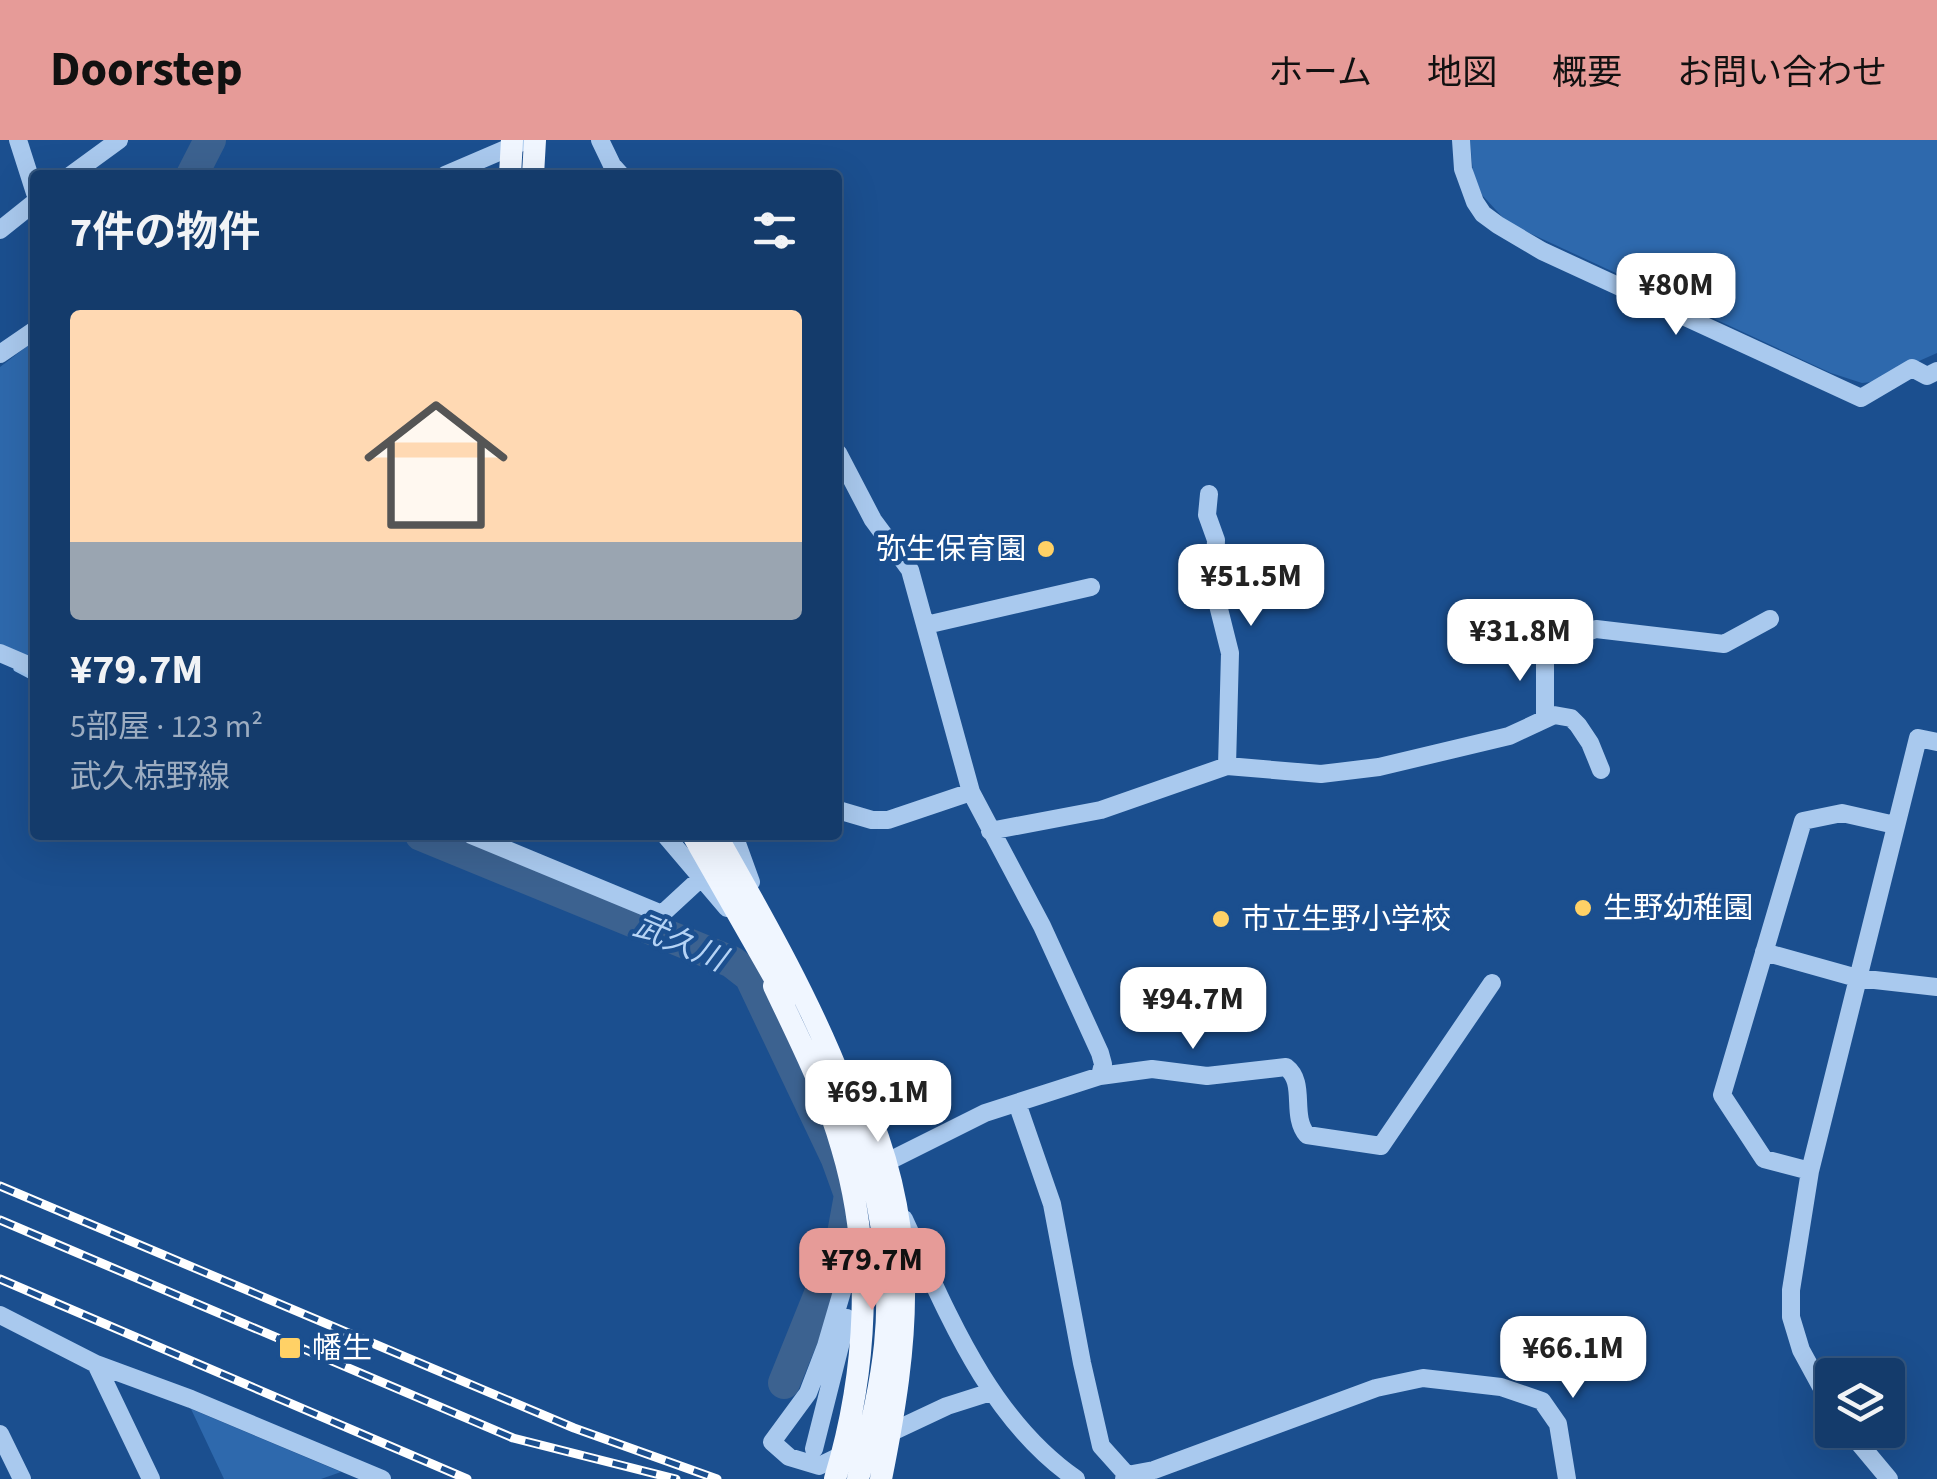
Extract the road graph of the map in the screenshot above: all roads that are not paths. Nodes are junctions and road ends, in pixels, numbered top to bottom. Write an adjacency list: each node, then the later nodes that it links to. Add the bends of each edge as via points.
1 (18, 140): 12 (street)
2 (120, 140): 7 (street)
3 (535, 140): 10 (main road)
4 (600, 140): 11 (street)
5 (1461, 140): 17 (street, via 1463,169 1483,214 1542,250 1861,398 1912,368 1927,376)
6 (517, 142): 8 (street); 9 (main road)
7 (78, 170)
8 (455, 170)
9 (509, 170)
10 (535, 170)
11 (616, 170)
12 (30, 177)
13 (30, 206): 14 (street)
14 (0, 230)
15 (30, 333): 16 (street)
16 (0, 354)
17 (1937, 371)
18 (842, 461): 22 (street, via 873,520 910,570)
19 (1209, 494): 27 (street, via 1214,589 1230,653)
20 (1091, 587): 22 (street)
21 (1770, 619): 25 (street, via 1724,644 1596,628 1545,646)
22 (926, 625): 29 (street)
23 (0, 653): 24 (street)
24 (30, 666)
25 (1545, 717): 27 (street, via 1509,736 1378,767 1320,774); 28 (street, via 1571,718)
26 (1937, 742): 31 (street, via 1918,738)
27 (1228, 766): 32 (street, via 1101,810)
28 (1601, 770)
29 (970, 792): 30 (street, via 888,820); 32 (street)
30 (842, 811)
31 (1894, 826): 41 (street, via 1842,813 1802,822); 42 (street)
32 (990, 830): 46 (street, via 1100,1054)
33 (483, 840): 39 (street, via 662,914)
34 (668, 840): 39 (street)
35 (697, 840): 40 (main road, bridge)
36 (718, 840): 40 (main road, bridge)
37 (721, 840): 39 (street)
38 (736, 840): 45 (street)
39 (702, 878): 45 (street)
40 (751, 917): 61 (main road, bridge, via 852,1185 862,1330); 62 (main road, bridge, via 824,1067 869,1210 873,1404); 63 (main road, bridge, via 849,1068 894,1191 905,1266 905,1334)
41 (1764, 952): 42 (street); 49 (street, via 1722,1096 1764,1160)
42 (1857, 978): 44 (street); 49 (street)
43 (1492, 983): 46 (street, via 1381,1146 1307,1135 1296,1081 1286,1068)
44 (1937, 987)
45 (808, 1022): 48 (street)
46 (1100, 1076): 47 (street)
47 (1017, 1103): 48 (street); 57 (street, via 1052,1204 1101,1446)
48 (879, 1166): 53 (street); 53 (street, via 808,1393 772,1442 789,1457 819,1466); 55 (street)
49 (1810, 1171): 52 (street, via 1791,1290 1801,1350)
50 (0, 1315): 51 (street)
51 (96, 1364): 59 (street); 60 (street)
52 (1815, 1376)
53 (991, 1392): 64 (street)
54 (0, 1434): 58 (street)
55 (814, 1448)
56 (1863, 1448): 66 (street)
57 (1126, 1477): 65 (street, via 1376,1388 1423,1378 1500,1386 1542,1401 1558,1424)
58 (22, 1479)
59 (151, 1479)
60 (382, 1479)
61 (835, 1479)
62 (858, 1479)
63 (881, 1479)
64 (1076, 1479)
65 (1567, 1479)
66 (1889, 1479)

